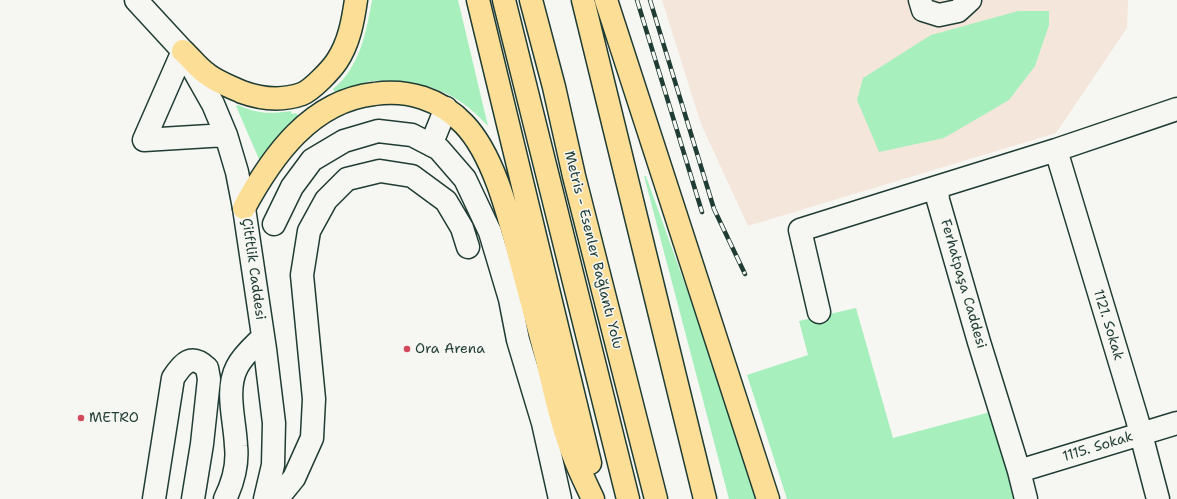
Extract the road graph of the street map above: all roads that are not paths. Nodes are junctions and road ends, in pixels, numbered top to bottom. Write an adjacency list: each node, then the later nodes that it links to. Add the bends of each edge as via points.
1 (136, 0): 10 (street, Çitftlik Caddesi)
2 (356, 0): 10 (highway, via 352,25 338,60 303,94 279,99 256,97 232,88 207,74)
3 (478, 0): 32 (highway)
4 (504, 0): 33 (highway)
5 (531, 0): 34 (highway, Metris - Esenler Bağlantı Yolu)
6 (583, 0): 35 (highway)
7 (606, 0): 36 (highway)
8 (920, 0): 9 (street, via 923,10 939,15 958,11)
9 (970, 0)
10 (183, 51): 13 (street, Çitftlik Caddesi, via 213,104); 13 (street, via 144,140)
11 (446, 108): 14 (street); 17 (highway, via 429,99 386,92 362,95 344,101 305,124 290,139 256,185); 31 (highway, via 477,139 501,194 534,307 559,409 575,459)
12 (1177, 109): 15 (street)
13 (226, 135): 17 (street, Çitftlik Caddesi)
14 (431, 145): 18 (street, via 412,135 378,131 344,141 312,160 292,187); 30 (street, via 439,149 465,179 490,232 510,299 518,340 542,423)
15 (1056, 150): 16 (street); 23 (street, 1121. Sokak)
16 (937, 188): 20 (street, via 800,230); 24 (street, Ferhatpaşa Caddesi, via 938,200 979,342)
17 (244, 208): 21 (street, Çitftlik Caddesi)
18 (274, 224)
19 (468, 247): 29 (street, via 462,228 446,201 412,176 380,171 347,180 326,200 309,231 302,275 314,399 312,438 294,478)
20 (819, 312)
21 (263, 337): 27 (street, via 237,366 233,378 231,393 237,447 233,479); 28 (street, Çitftlik Caddesi, via 274,423 273,465)
22 (1177, 423): 23 (street, 1115. Sokak)
23 (1141, 434): 24 (street, 1115. Sokak); 38 (street, 1121. Sokak)
24 (1019, 470): 37 (street, Ferhatpaşa Caddesi)
25 (154, 499): 26 (street, via 173,378 182,364 194,361 207,368 209,379)
26 (193, 499)
27 (225, 499)
28 (265, 499)
29 (277, 499)
30 (560, 499)
31 (593, 499)
32 (598, 499)
33 (628, 499)
34 (656, 499)
35 (705, 499)
36 (768, 499)
37 (1026, 499)
38 (1158, 499)

